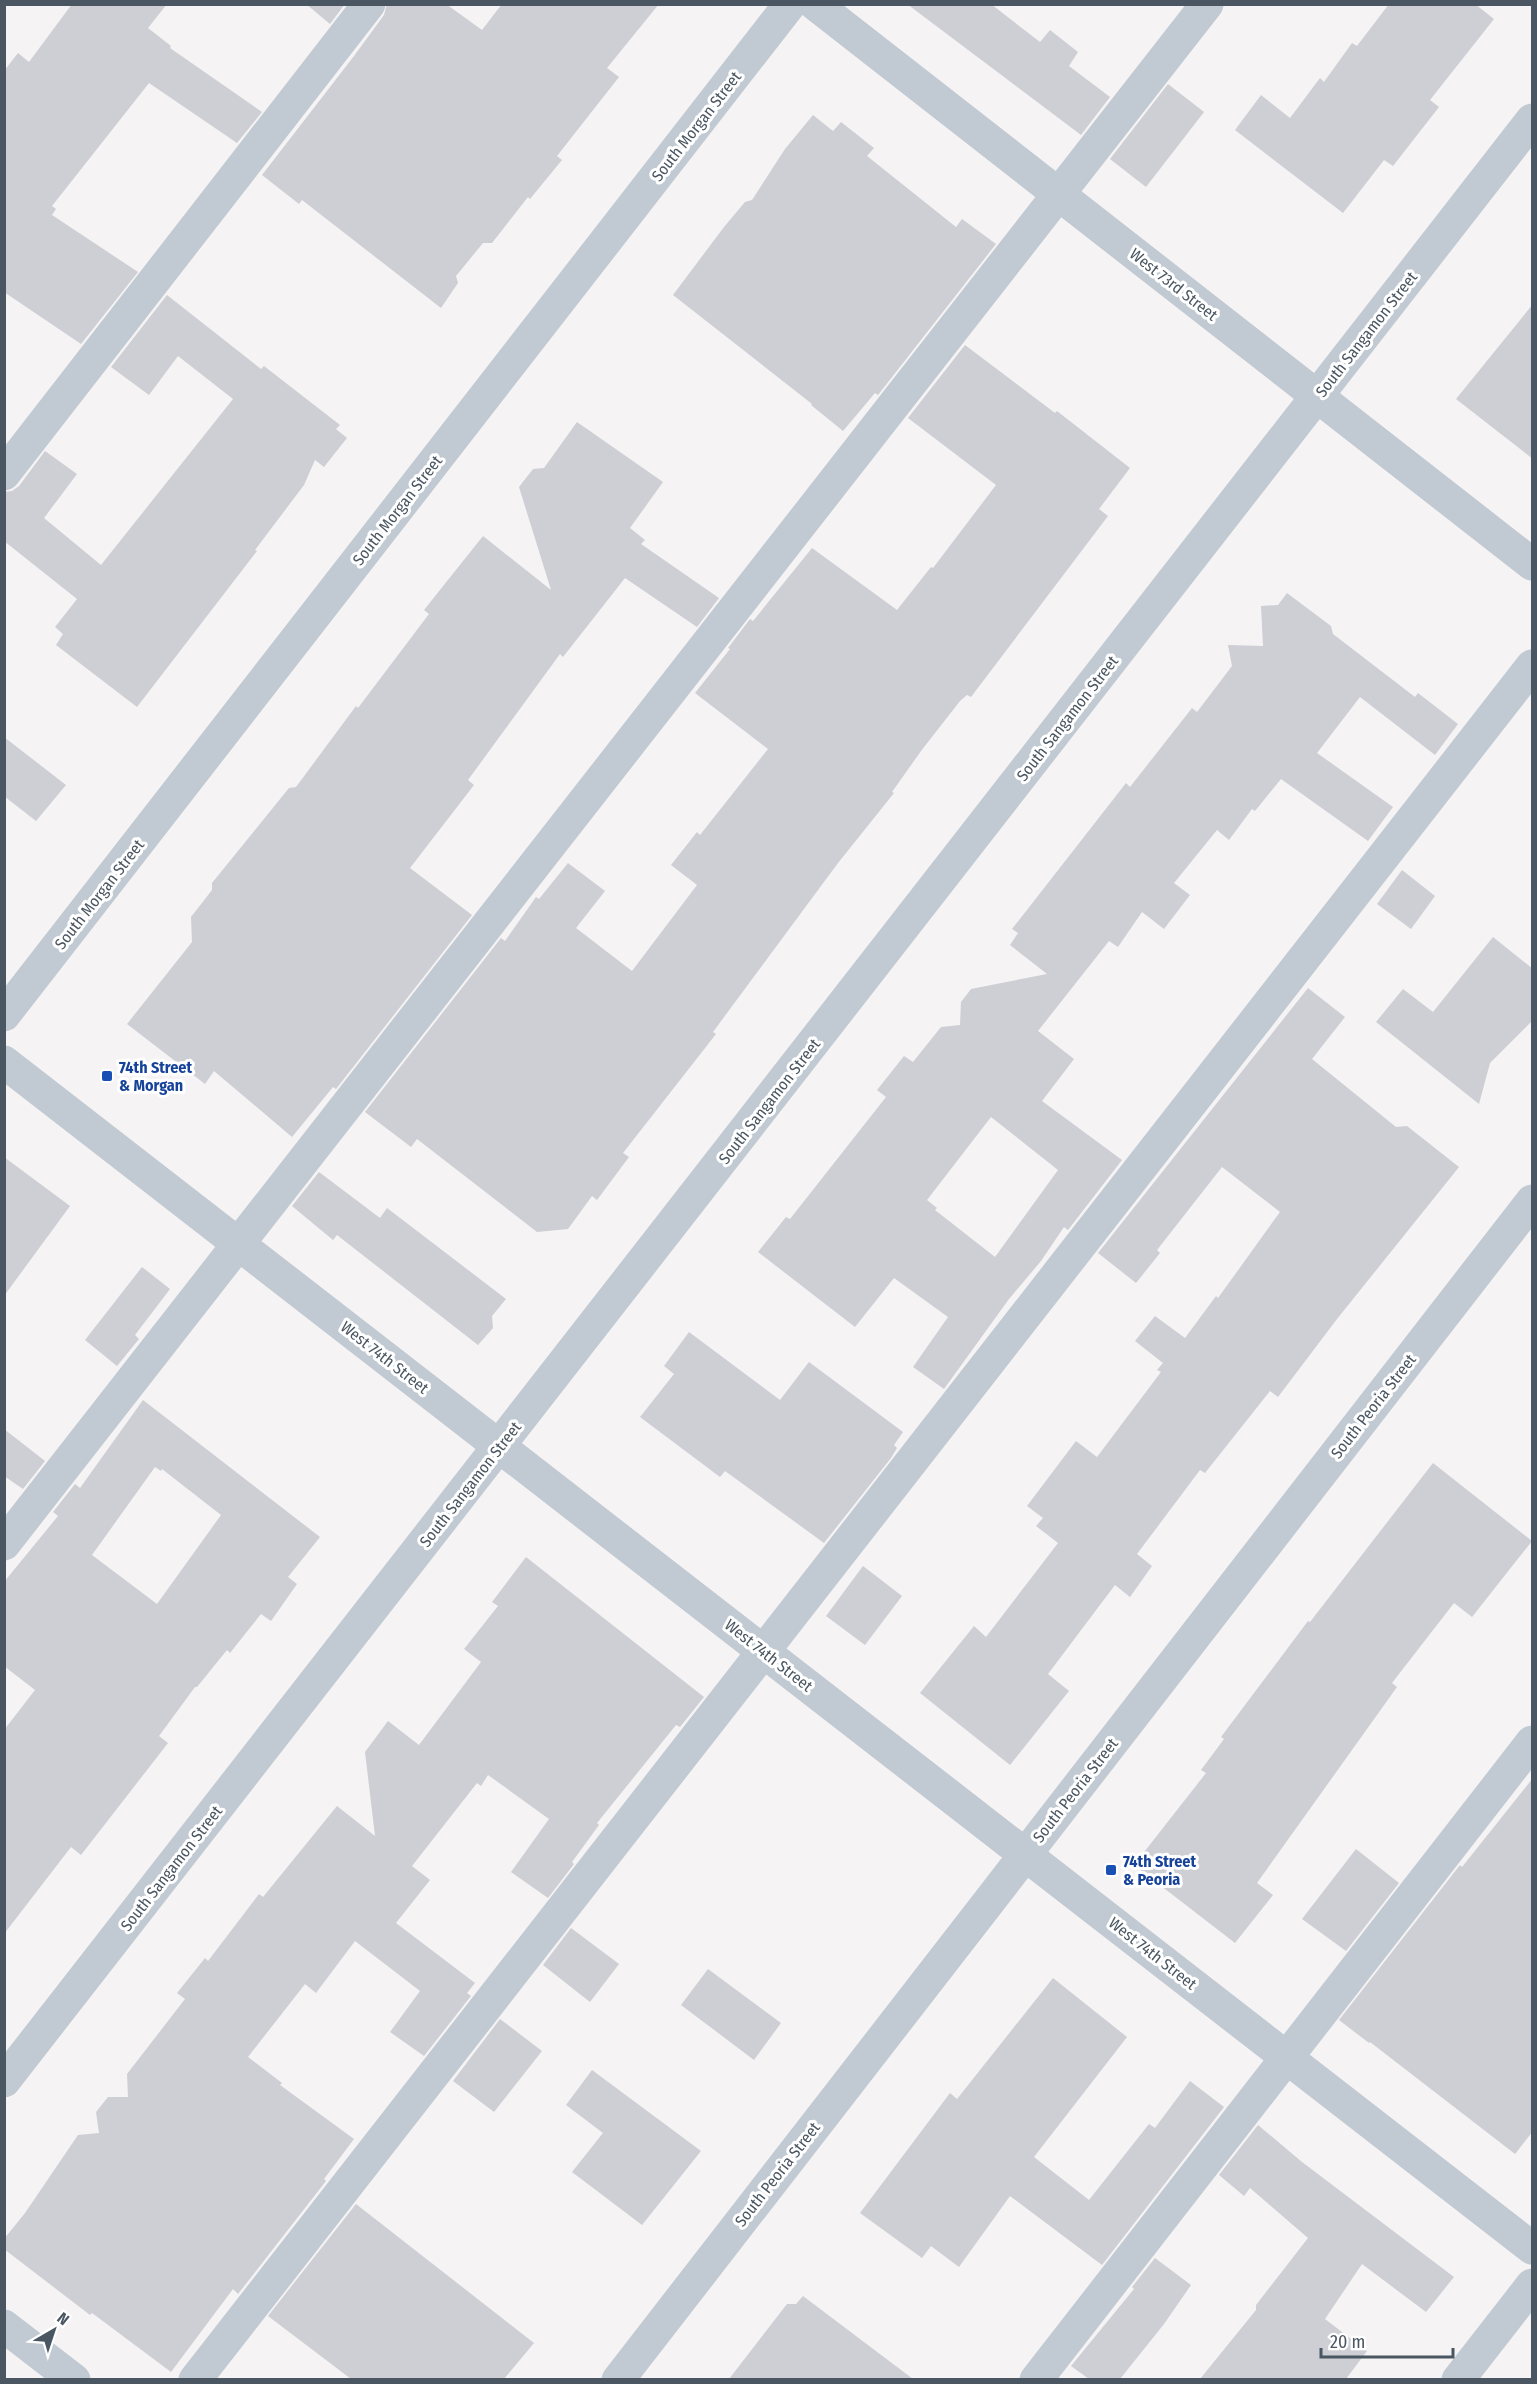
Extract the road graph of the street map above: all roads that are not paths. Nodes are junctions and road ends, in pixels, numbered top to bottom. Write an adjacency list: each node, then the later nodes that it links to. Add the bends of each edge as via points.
1 (369, 4): 8 (street)
2 (790, 4): 11 (street, South Morgan Street)
3 (814, 4): 6 (street, West 73rd Street)
4 (1207, 4): 6 (street)
5 (1533, 120): 7 (street, South Sangamon Street)
6 (1058, 194): 7 (street, West 73rd Street); 14 (street)
7 (1318, 396): 9 (street, West 73rd Street); 15 (street, South Sangamon Street)
8 (4, 474)
9 (1533, 564)
10 (1533, 666): 17 (street)
11 (4, 1015)
12 (4, 1062): 14 (street, West 74th Street)
13 (1533, 1201): 19 (street, South Peoria Street)
14 (239, 1244): 15 (street, West 74th Street); 16 (street)
15 (500, 1446): 17 (street, West 74th Street); 21 (street, South Sangamon Street)
16 (4, 1544)
17 (764, 1651): 19 (street, West 74th Street); 26 (street)
18 (1533, 1742): 20 (street)
19 (1025, 1854): 20 (street, West 74th Street); 27 (street, South Peoria Street)
20 (1286, 2056): 22 (street, West 74th Street); 28 (street)
21 (4, 2081)
22 (1533, 2248)
23 (1533, 2285): 29 (street)
24 (4, 2326): 25 (street)
25 (74, 2379)
26 (195, 2379)
27 (618, 2379)
28 (1036, 2379)
29 (1458, 2379)

